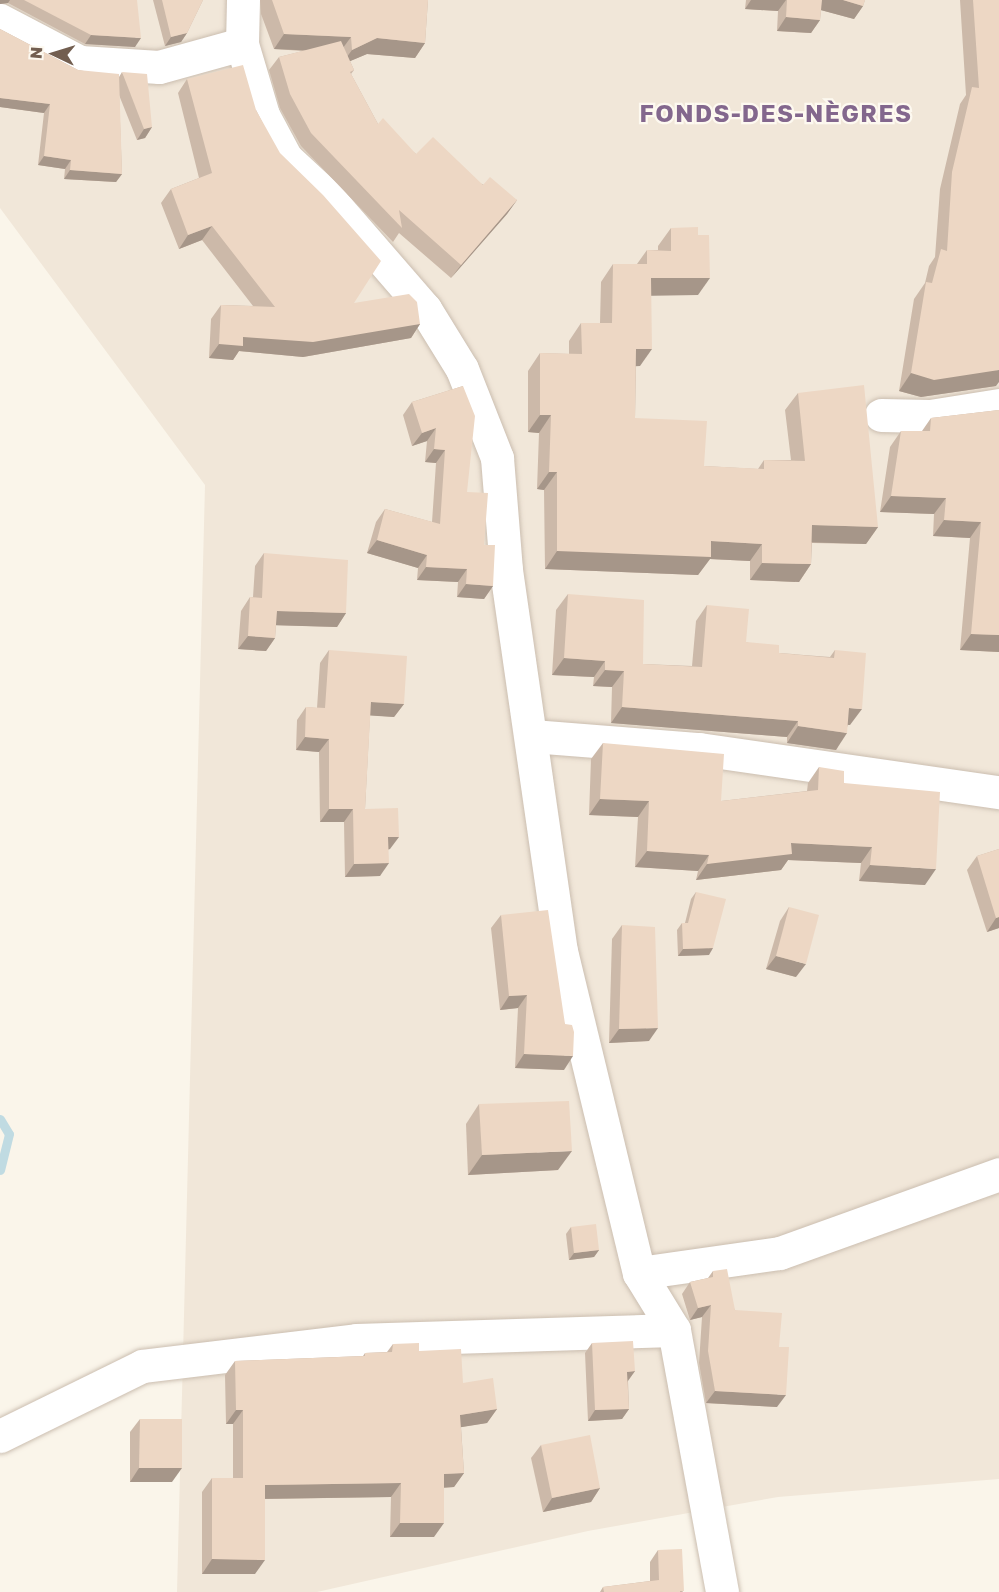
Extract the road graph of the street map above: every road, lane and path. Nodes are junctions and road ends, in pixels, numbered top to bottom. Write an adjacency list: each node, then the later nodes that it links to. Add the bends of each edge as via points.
1 (243, 0): 3 (street)
2 (0, 20): 3 (street, via 80,62 159,67)
3 (242, 44): 6 (street, via 263,115 286,158 327,196 425,309 462,369 496,458 506,570)
4 (999, 405): 5 (street, via 930,416)
5 (881, 415)
6 (532, 736): 7 (street, via 699,749); 9 (street, via 561,951)
7 (999, 792)
8 (999, 1174): 9 (street, via 780,1253)
9 (639, 1273): 10 (street)
10 (674, 1330): 11 (street, via 356,1340 142,1366); 12 (street)
11 (0, 1436)
12 (722, 1592)

